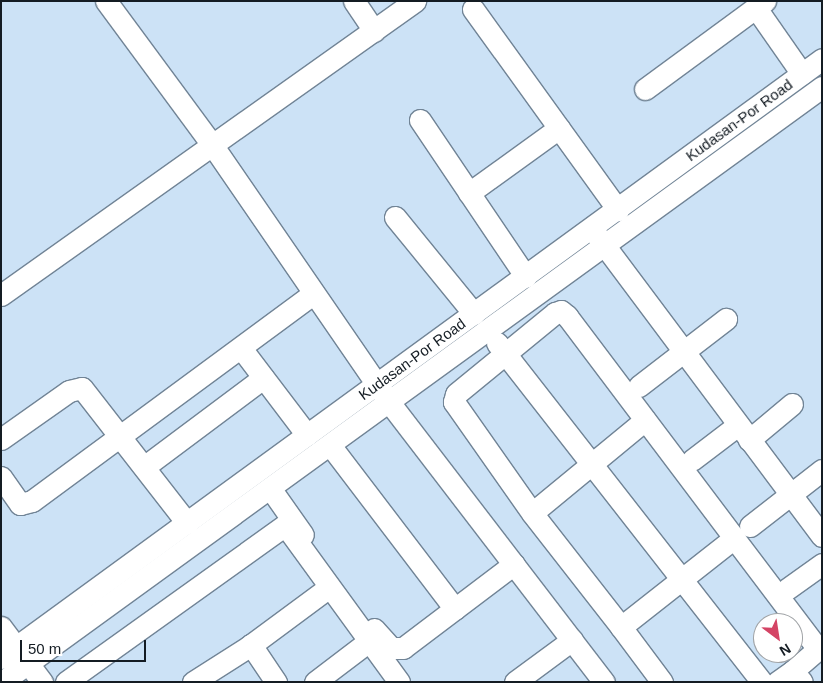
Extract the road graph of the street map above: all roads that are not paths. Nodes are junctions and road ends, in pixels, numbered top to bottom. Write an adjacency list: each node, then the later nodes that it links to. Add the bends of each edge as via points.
1 (106, 1): 13 (street)
2 (354, 1): 6 (street)
3 (415, 1): 6 (street)
4 (760, 4): 8 (street); 10 (street)
5 (473, 9): 12 (street)
6 (374, 31): 13 (street)
7 (822, 59): 8 (street, Kudasan-Por Road)
8 (802, 74): 15 (street, Kudasan-Por Road)
9 (822, 87): 17 (street, Kudasan-Por Road)
10 (645, 88)
11 (420, 120): 14 (street)
12 (559, 128): 14 (street); 15 (street)
13 (213, 146): 19 (street); 20 (street)
14 (469, 193): 18 (street)
15 (618, 210): 17 (street, Kudasan-Por Road)
16 (395, 217): 22 (street)
17 (598, 236): 18 (street, Kudasan-Por Road); 22 (street, Kudasan-Por Road); 24 (street)
18 (526, 277): 22 (street, Kudasan-Por Road)
19 (314, 294): 23 (street); 27 (street)
20 (1, 295)
21 (726, 319): 24 (street)
22 (480, 322): 25 (street); 27 (street, Kudasan-Por Road); 29 (street, Kudasan-Por Road)
23 (241, 348): 26 (street); 34 (street)
24 (683, 352): 28 (street); 32 (street)
25 (506, 354): 31 (street, via 561,311); 38 (street); 44 (street, via 456,394 454,402)
26 (263, 378): 33 (street); 39 (street)
27 (376, 385): 29 (street); 33 (street, Kudasan-Por Road)
28 (639, 386)
29 (389, 402): 36 (street, Kudasan-Por Road); 48 (street)
30 (792, 404): 32 (street)
31 (645, 420): 38 (street); 46 (street)
32 (743, 432): 37 (street); 43 (street)
33 (307, 435): 45 (street, Kudasan-Por Road)
34 (122, 438): 35 (street, via 82,388 69,390); 39 (street); 41 (street, via 26,504 20,504)
35 (1, 439)
36 (330, 445): 42 (street, Kudasan-Por Road); 53 (street)
37 (692, 460)
38 (593, 464): 44 (street); 50 (street)
39 (144, 467): 45 (street)
40 (822, 470): 43 (street)
41 (1, 477)
42 (270, 488): 53 (street, via 328,570 391,648 403,648); 60 (street, Kudasan-Por Road)
43 (790, 494): 46 (street); 47 (street)
44 (532, 513): 54 (street)
45 (187, 523): 60 (street, Kudasan-Por Road)
46 (742, 532): 50 (street); 59 (street)
47 (822, 536)
48 (514, 564): 53 (street); 56 (street)
49 (822, 564): 52 (street)
50 (682, 577): 54 (street); 72 (street)
51 (328, 588): 57 (street); 58 (street); 64 (street, via 285,525)
52 (788, 589)
53 (455, 608)
54 (621, 627): 71 (street)
55 (1, 628): 60 (street)
56 (572, 640): 69 (street); 70 (street)
57 (369, 642): 67 (street); 68 (street)
58 (251, 645): 65 (street); 66 (street)
59 (820, 648): 61 (street)
60 (15, 656): 62 (street, Kudasan-Por Road); 63 (street)
61 (791, 678)
62 (2, 682)
63 (42, 682)
64 (66, 682)
65 (193, 682)
66 (276, 682)
67 (315, 682)
68 (399, 682)
69 (515, 682)
70 (604, 682)
71 (662, 682)
72 (762, 682)

